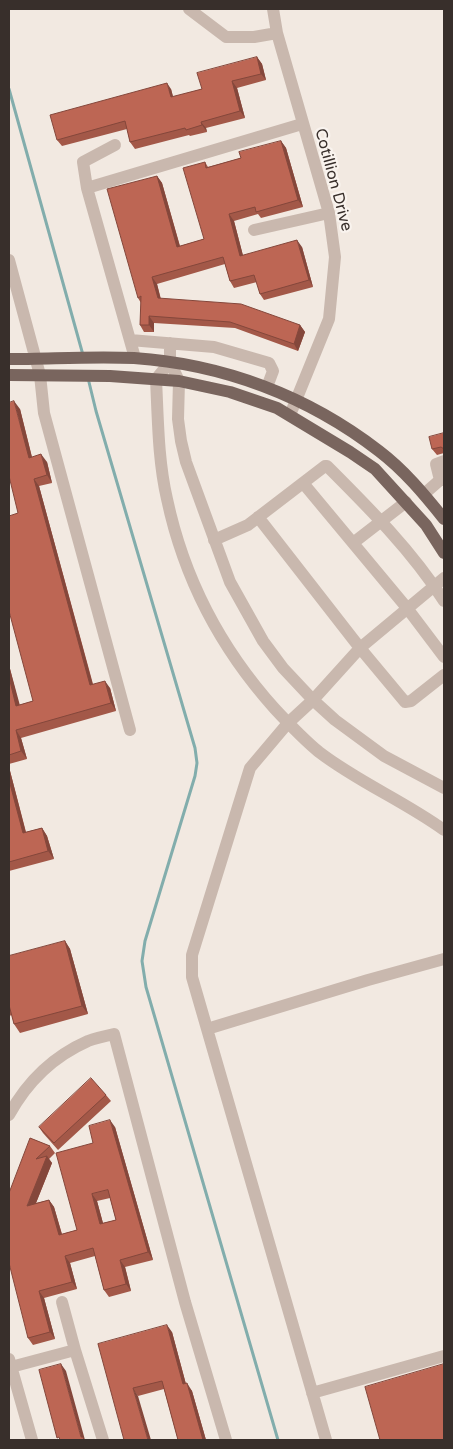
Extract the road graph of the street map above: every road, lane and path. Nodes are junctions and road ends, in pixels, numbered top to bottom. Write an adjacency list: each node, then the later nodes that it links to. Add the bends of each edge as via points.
1 (189, 9): 3 (street, via 226,38)
2 (273, 9): 3 (street, Cotillion Drive)
3 (277, 33): 4 (street, Cotillion Drive)
4 (302, 124): 6 (street); 7 (street, Cotillion Drive)
5 (115, 145): 6 (street, via 83,162)
6 (87, 188): 10 (street)
7 (329, 213): 8 (street); 21 (street, Cotillion Drive, via 335,257 329,319)
8 (254, 230)
9 (9, 260): 14 (street)
10 (130, 340): 11 (street); 12 (street)
11 (170, 343): 15 (street); 20 (street, via 214,347 269,363 273,371)
12 (134, 358): 14 (main road); 15 (main road)
13 (9, 359): 14 (main road)
14 (36, 359): 17 (street)
15 (170, 362): 18 (street); 19 (street); 20 (main road, via 247,379)
16 (9, 375): 17 (main road)
17 (40, 375): 18 (main road); 44 (street, via 44,413)
18 (156, 378): 19 (main road); 43 (street, via 158,437 167,498 189,572 211,621 238,664)
19 (179, 381): 22 (main road, via 230,392 277,408); 33 (street, via 181,441)
20 (267, 387): 21 (main road)
21 (297, 399): 22 (street, Cotillion Drive); 23 (main road)
22 (290, 416): 25 (main road)
23 (379, 451): 25 (main road); 28 (main road)
24 (444, 461): 26 (street, via 436,464)
25 (369, 465): 29 (main road)
26 (442, 480): 28 (street)
27 (303, 482): 30 (street); 32 (street, via 327,466); 34 (street)
28 (424, 494): 31 (main road)
29 (406, 502): 32 (street); 35 (main road)
30 (258, 516): 33 (street); 39 (street)
31 (444, 519)
32 (381, 521): 34 (street); 36 (street)
33 (214, 540): 42 (street, via 230,582 263,641)
34 (353, 543): 38 (street)
35 (444, 553)
36 (439, 581): 37 (street); 38 (street)
37 (444, 601)
38 (407, 608): 39 (street); 40 (street)
39 (360, 648): 41 (street, via 405,702 411,701); 42 (street)
40 (444, 657)
41 (444, 675)
42 (313, 700): 43 (street); 45 (street, via 384,756)
43 (288, 723): 46 (street, via 318,752); 48 (street, via 250,768 192,955 192,977)
44 (130, 730)
45 (444, 788)
46 (444, 830)
47 (444, 959): 48 (street)
48 (207, 1029): 54 (street)
49 (10, 1109): 57 (street, via 28,1084 61,1055 89,1041 114,1034 185,1302)
50 (62, 1302): 51 (street)
51 (76, 1350): 53 (street); 56 (street)
52 (444, 1356): 54 (street)
53 (10, 1363): 55 (street)
54 (312, 1393): 58 (street)
55 (32, 1440)
56 (104, 1440)
57 (226, 1440)
58 (326, 1440)

